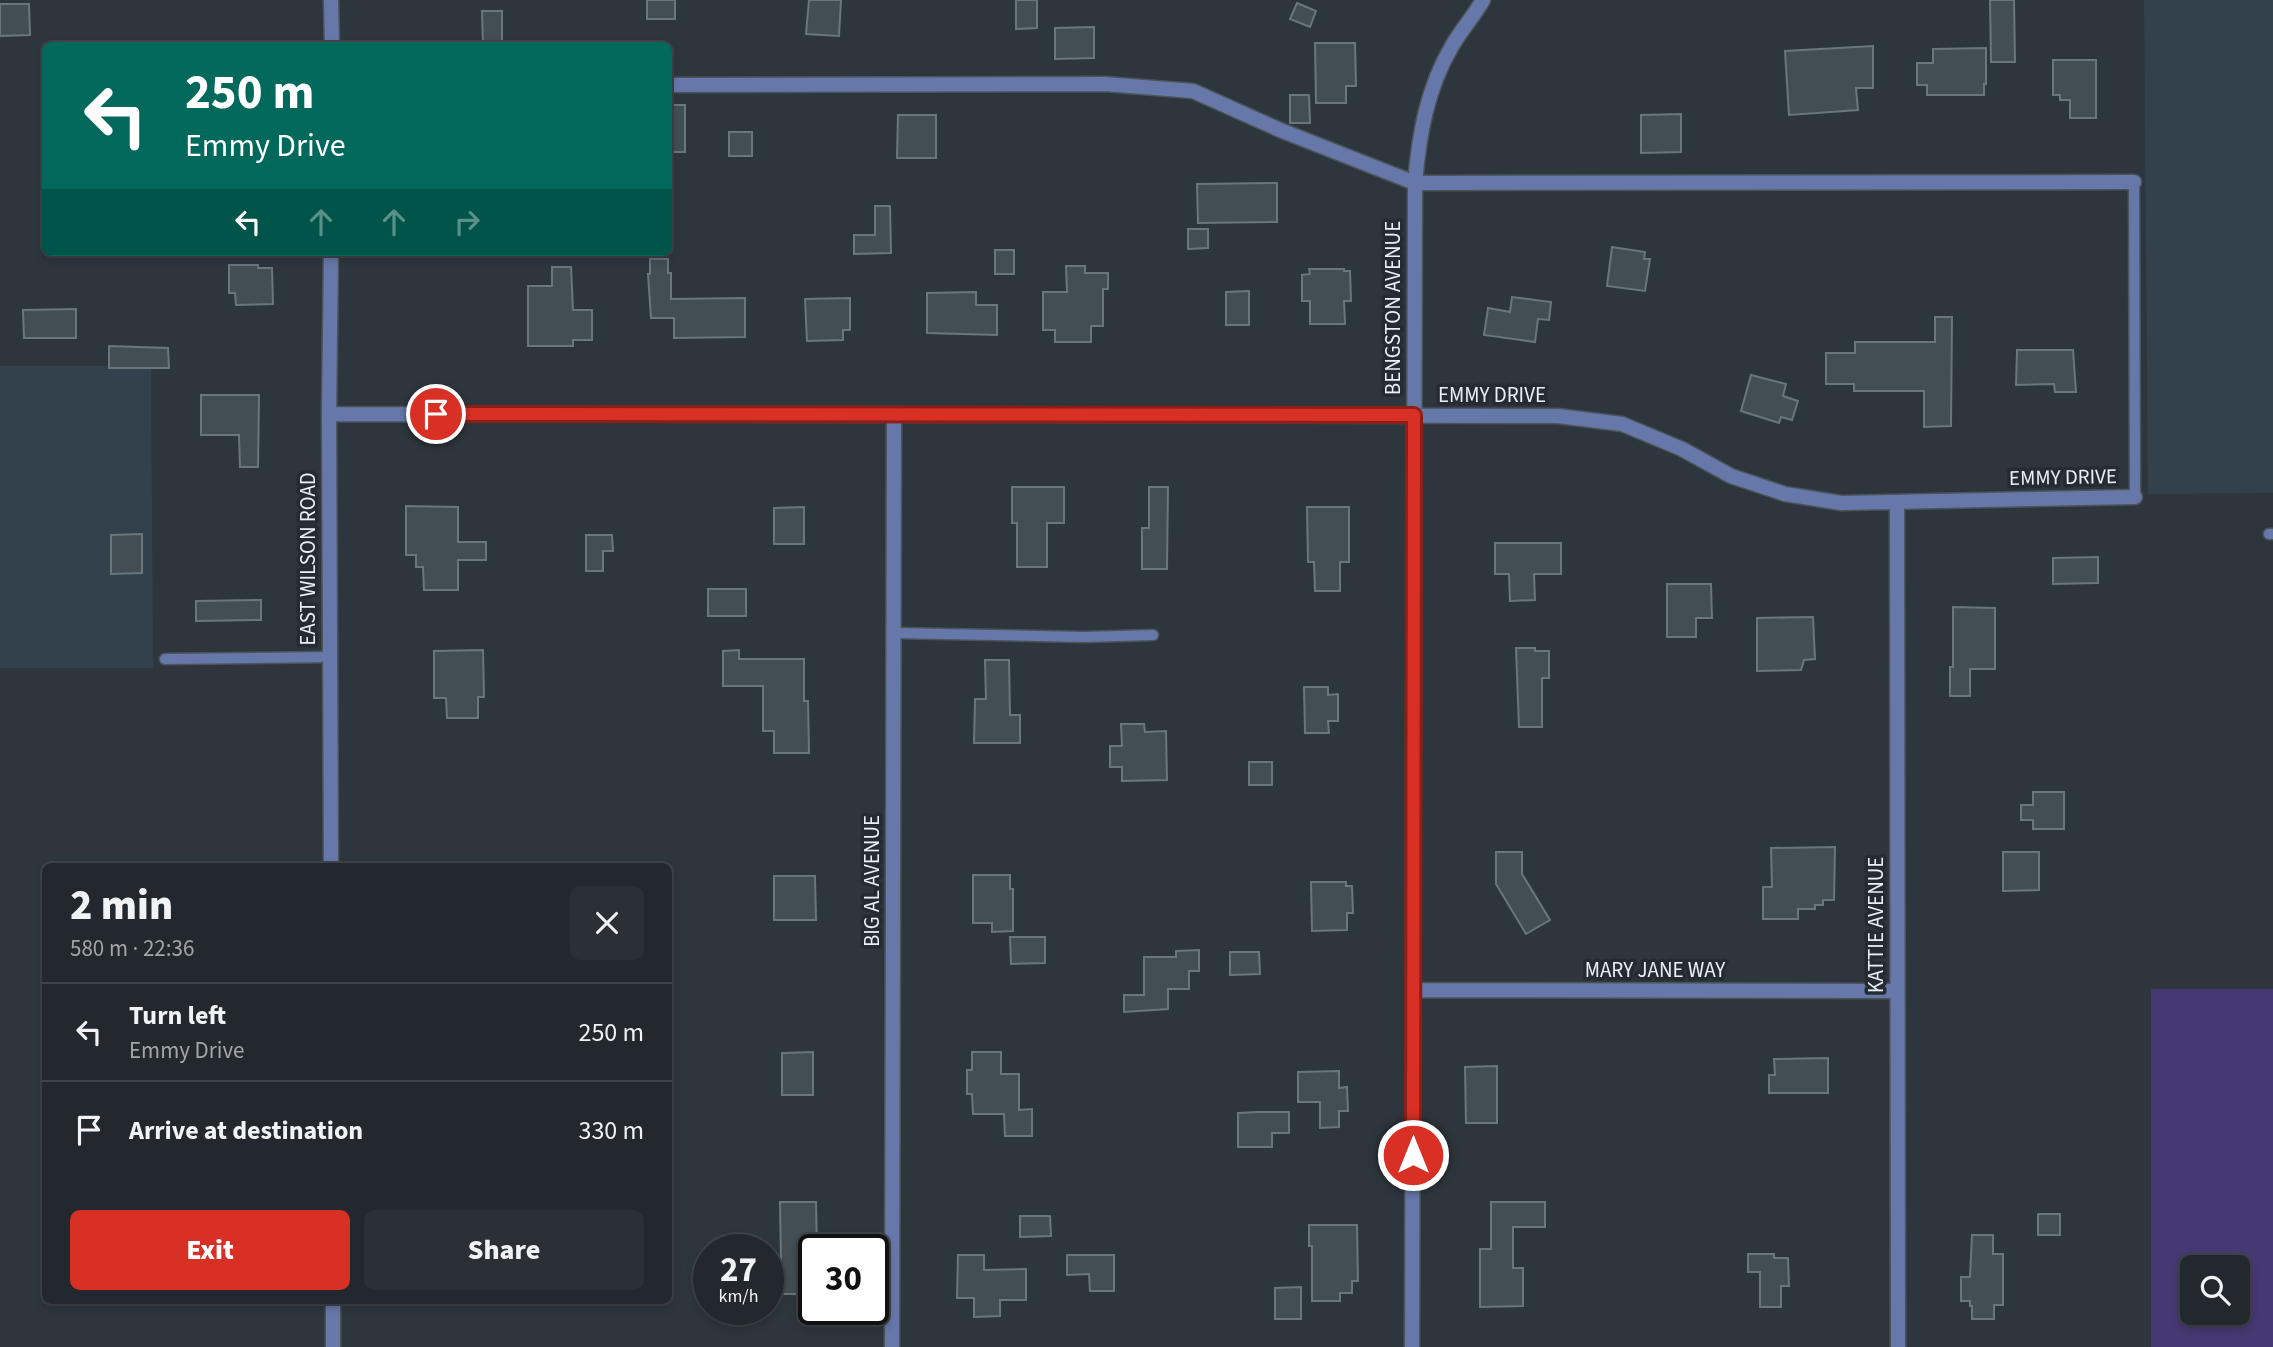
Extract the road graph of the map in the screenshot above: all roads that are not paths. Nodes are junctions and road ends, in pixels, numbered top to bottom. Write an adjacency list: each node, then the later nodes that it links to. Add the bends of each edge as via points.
1 (331, 0): 3 (street)
2 (1483, 0): 6 (street, BENGSTON AVENUE, via 1452,46 1432,89 1419,136)
3 (332, 42)
4 (672, 85): 6 (street, via 1105,85 1193,91)
5 (2134, 182): 6 (street); 11 (lane)
6 (1415, 183): 10 (street, BENGSTON AVENUE)
7 (331, 256): 8 (street, EAST WILSON ROAD)
8 (329, 414): 9 (street, EMMY DRIVE); 15 (street, EAST WILSON ROAD)
9 (894, 415): 10 (street, EMMY DRIVE); 13 (street, BIG AL AVENUE)
10 (1414, 415): 12 (street, EMMY DRIVE, via 1558,416 1622,424 1731,476 1785,494 1841,503); 18 (street, BENGSTON AVENUE)
11 (2135, 496): 12 (street, EMMY DRIVE)
12 (1898, 502): 19 (street, KATTIE AVENUE)
13 (894, 633): 14 (lane); 22 (street, BIG AL AVENUE)
14 (1153, 635)
15 (330, 657): 16 (lane); 17 (street, EAST WILSON ROAD)
16 (164, 659)
17 (331, 863)
18 (1413, 990): 19 (street, MARY JANE WAY); 23 (street, BENGSTON AVENUE)
19 (1897, 991): 24 (street, KATTIE AVENUE)
20 (333, 1304): 21 (street)
21 (333, 1347)
22 (892, 1347)
23 (1412, 1347)
24 (1898, 1347)

